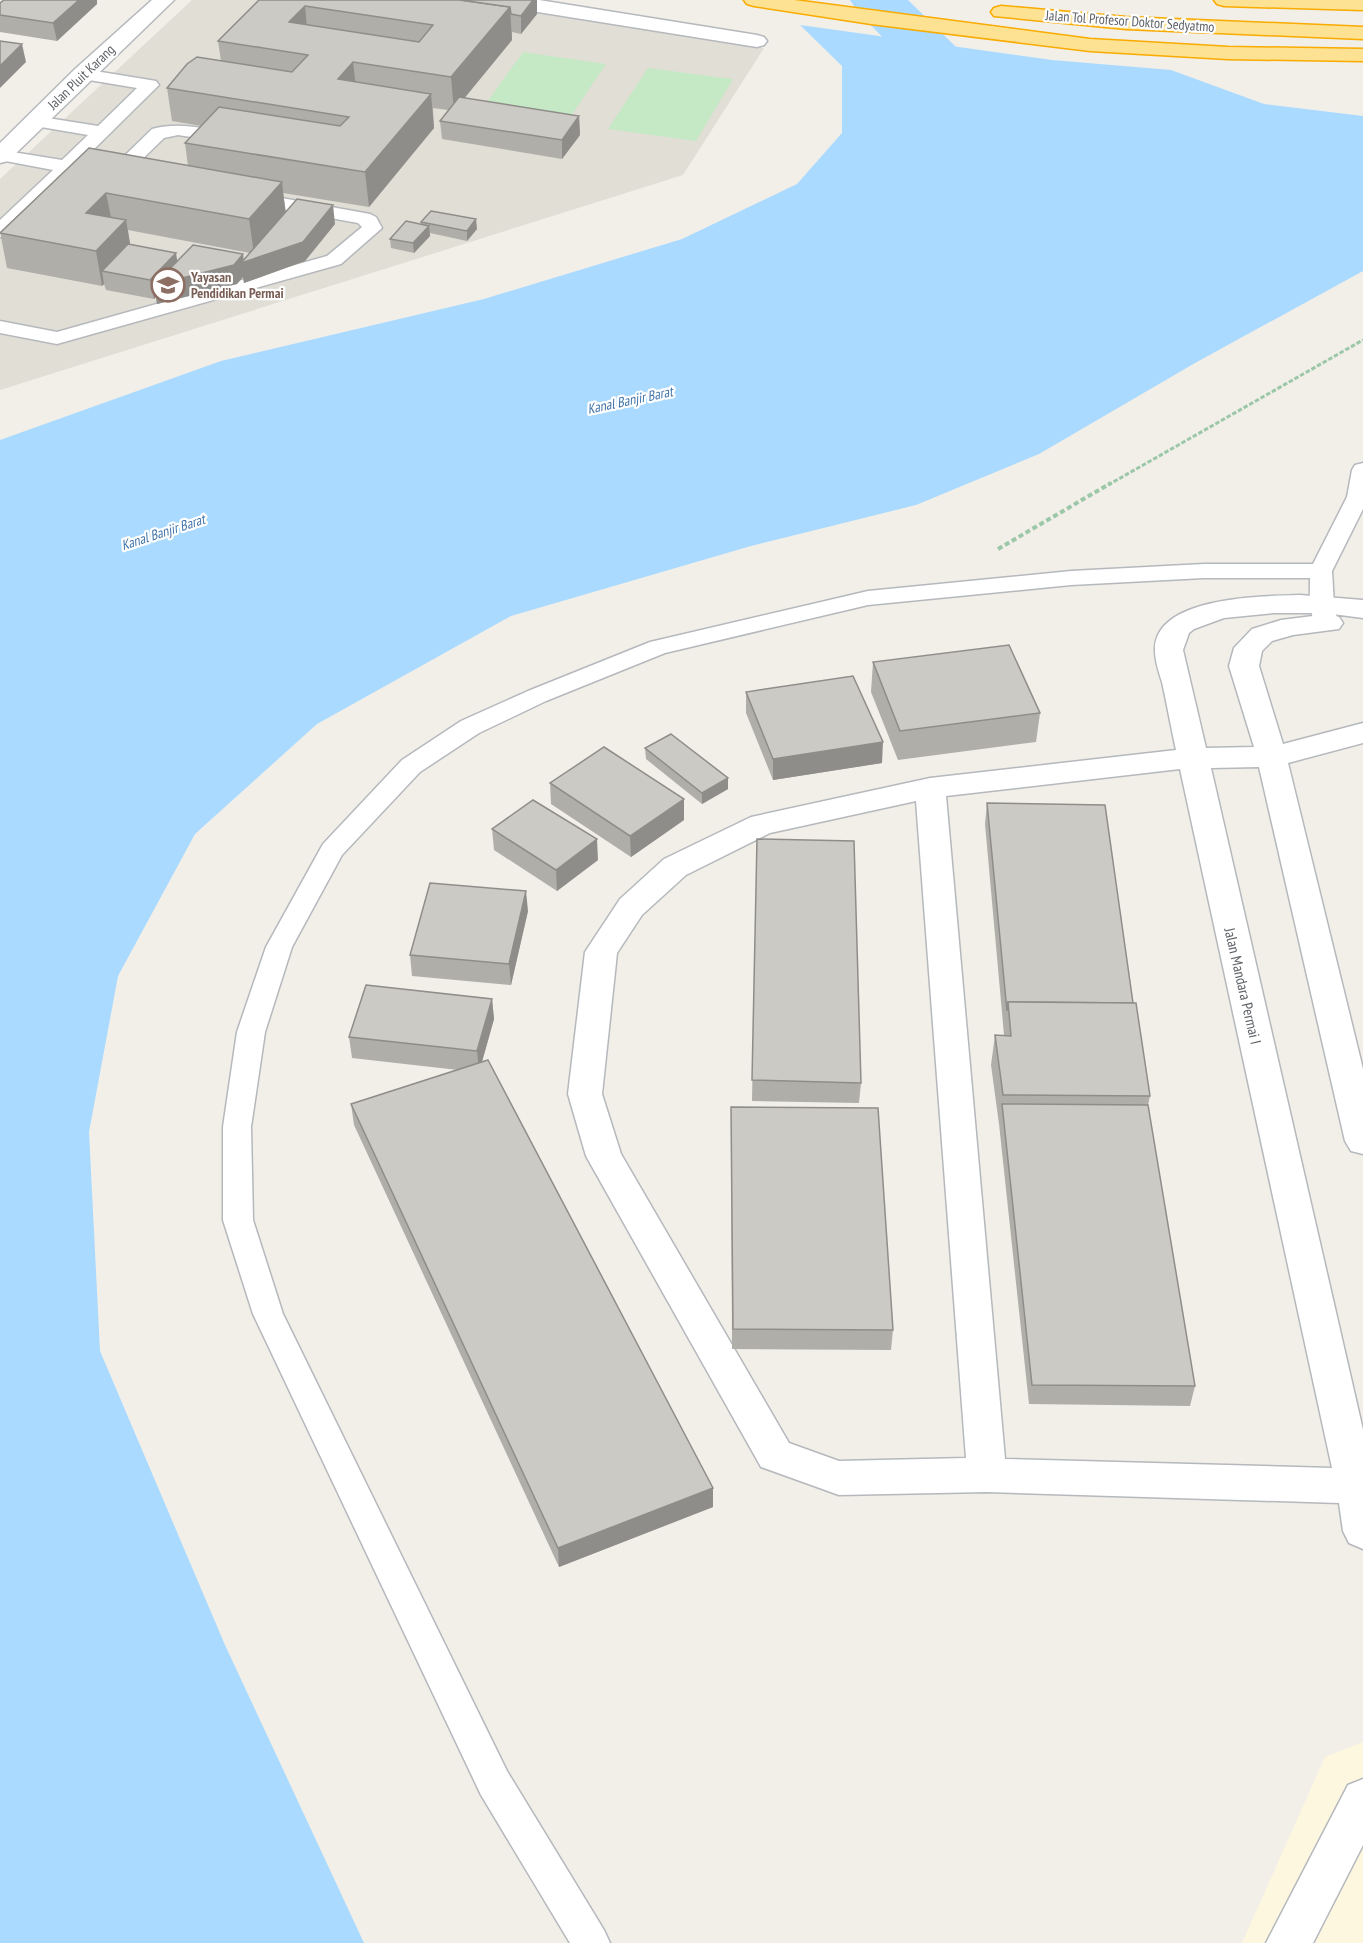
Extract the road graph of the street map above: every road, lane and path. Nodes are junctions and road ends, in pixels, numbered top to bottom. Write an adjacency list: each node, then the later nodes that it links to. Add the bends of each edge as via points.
1 (164, 0): 10 (street, Jalan Pluit Karang)
2 (500, 0): 8 (street)
3 (1224, 0): 5 (highway, Jalan Tol Profesor Doktor Sedyatmo)
4 (763, 2): 9 (highway, via 1090,45)
5 (1363, 4)
6 (983, 10): 7 (highway, Jalan Tol Profesor Doktor Sedyatmo, via 1126,23)
7 (1363, 33)
8 (757, 40)
9 (1363, 55)
10 (83, 74): 11 (street, Jalan Pluit Karang); 12 (lane, via 150,85)
11 (35, 121): 12 (lane); 14 (street, Jalan Pluit Karang)
12 (102, 132): 15 (lane)
13 (248, 141): 16 (lane, via 168,130 158,133)
14 (0, 156): 15 (lane)
15 (68, 167): 16 (lane); 19 (lane)
16 (115, 175): 17 (lane)
17 (137, 179)
18 (228, 195): 20 (lane, via 363,219 372,228 334,260 57,338)
19 (0, 231)
20 (0, 327)
21 (1363, 340): 24 (path)
22 (1363, 470): 23 (lane)
23 (1360, 497): 25 (lane)
24 (994, 551)
25 (1321, 571): 27 (lane); 38 (lane, via 1204,571 1071,578 868,598 658,647 470,726 411,766 332,850 279,947 249,1043 237,1127 237,1221 268,1314 494,1783)
26 (1363, 609): 27 (street, Jalan Mandara Permai I, via 1349,606)
27 (1324, 614): 28 (street, Jalan Mandara Permai I, via 1350,622); 30 (street, Jalan Mandara Permai I, via 1262,635 1248,648 1244,666); 31 (street, Jalan Mandara Permai I, via 1234,607 1187,620 1173,634 1169,650)
28 (1363, 618)
29 (1363, 733): 30 (street)
30 (1272, 757): 31 (street); 33 (street, Jalan Mandara Permai I)
31 (1192, 758): 32 (street); 35 (street, Jalan Mandara Permai I)
32 (930, 788): 34 (street); 34 (street, via 762,824 675,867 631,907 601,952 585,1094 604,1156 775,1455 839,1478)
33 (1363, 1140)
34 (987, 1475): 35 (street)
35 (1356, 1486): 36 (street, Jalan Mandara Permai I)
36 (1363, 1531)
37 (1363, 1800): 39 (street)
38 (591, 1943)
39 (1289, 1943)

